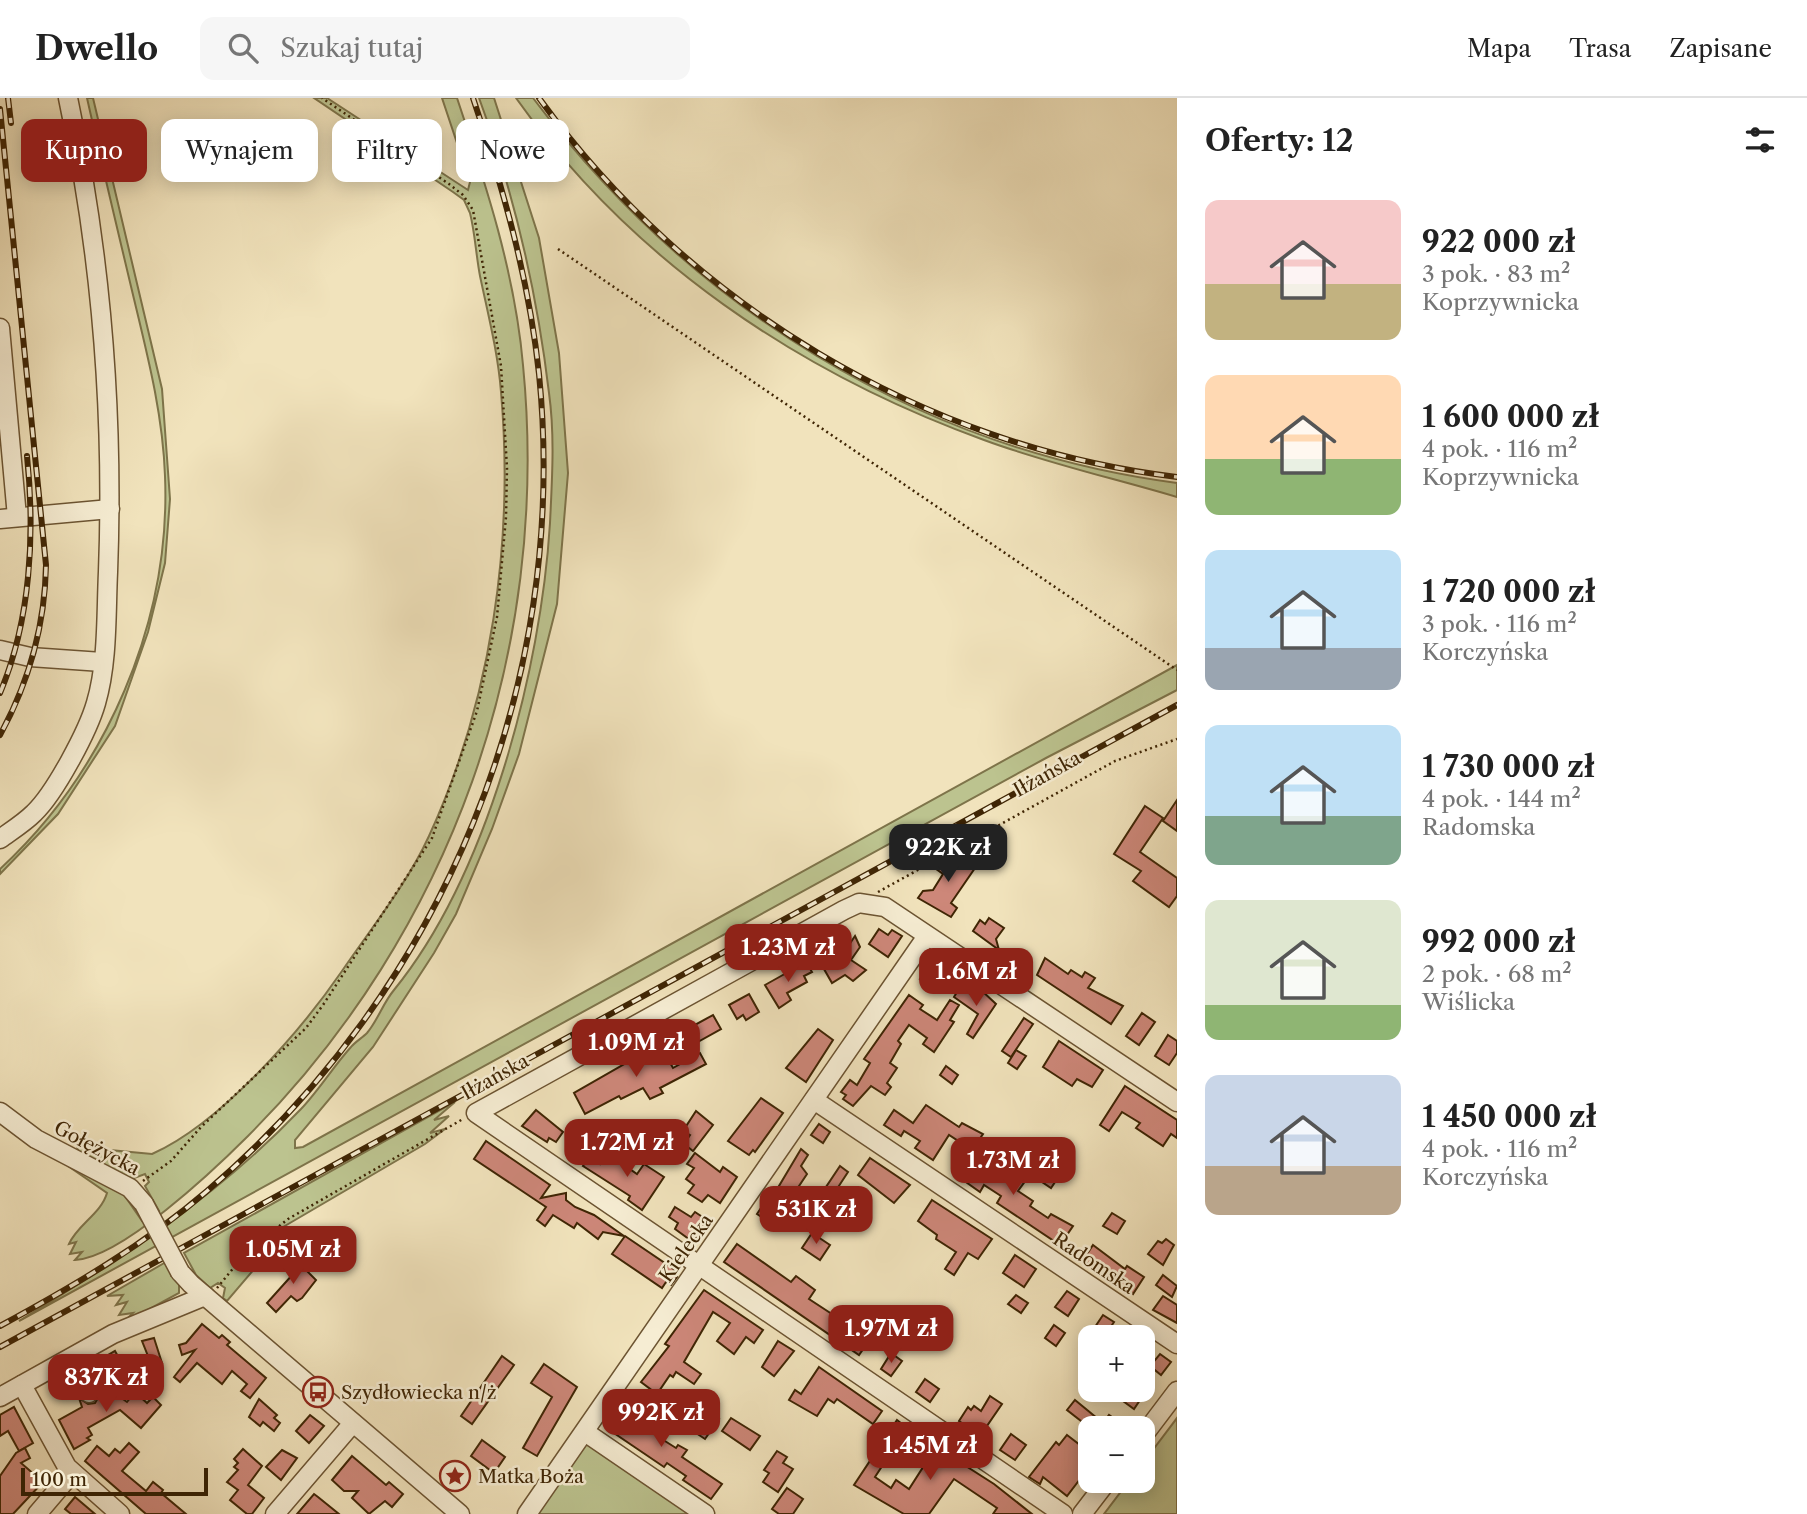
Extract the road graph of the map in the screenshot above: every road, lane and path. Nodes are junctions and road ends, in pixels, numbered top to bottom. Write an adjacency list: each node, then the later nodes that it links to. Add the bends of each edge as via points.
1 (68, 98): 5 (street, via 98,275)
2 (322, 98): 18 (path, via 449,184 473,210 505,409 506,517 497,617 474,722 432,838 406,882 306,1028 201,1127)
3 (558, 249): 9 (path)
4 (0, 328): 6 (street)
5 (110, 509): 6 (street); 8 (street)
6 (9, 518)
7 (0, 650): 8 (street)
8 (102, 662): 11 (street, via 97,702 84,737 35,813)
9 (1177, 670)
10 (1177, 739): 12 (path, Iłżańska, via 1115,761)
11 (0, 839)
12 (859, 902): 13 (street, via 886,907); 17 (street, Iłżańska)
13 (927, 936): 14 (street, Kielecka); 15 (street)
14 (814, 1100): 19 (street, Kielecka); 21 (street, Radomska)
15 (1177, 1102)
16 (0, 1112): 18 (street, Gołężycka, via 36,1139)
17 (476, 1113): 19 (street); 20 (path, Iłżańska, via 288,1219 257,1242 220,1286)
18 (139, 1197): 20 (street, Gołężycka, bridge, via 180,1272)
19 (699, 1265): 29 (street, Kielecka); 38 (street)
20 (205, 1296): 22 (street, via 113,1334); 28 (street, Gołężycka)
21 (1177, 1344)
22 (71, 1358): 23 (street); 25 (street)
23 (22, 1385): 26 (street); 30 (street)
24 (1177, 1391): 27 (street)
25 (89, 1393)
26 (0, 1397)
27 (1155, 1420)
28 (353, 1423): 34 (street); 35 (street, Gołężycka)
29 (585, 1432): 36 (street, Kielecka); 37 (street)
30 (72, 1473): 32 (street); 33 (street)
31 (1098, 1493): 39 (street)
32 (37, 1514)
33 (120, 1514)
34 (275, 1514)
35 (460, 1514)
36 (527, 1514)
37 (705, 1514)
38 (1063, 1514)
39 (1082, 1514)

